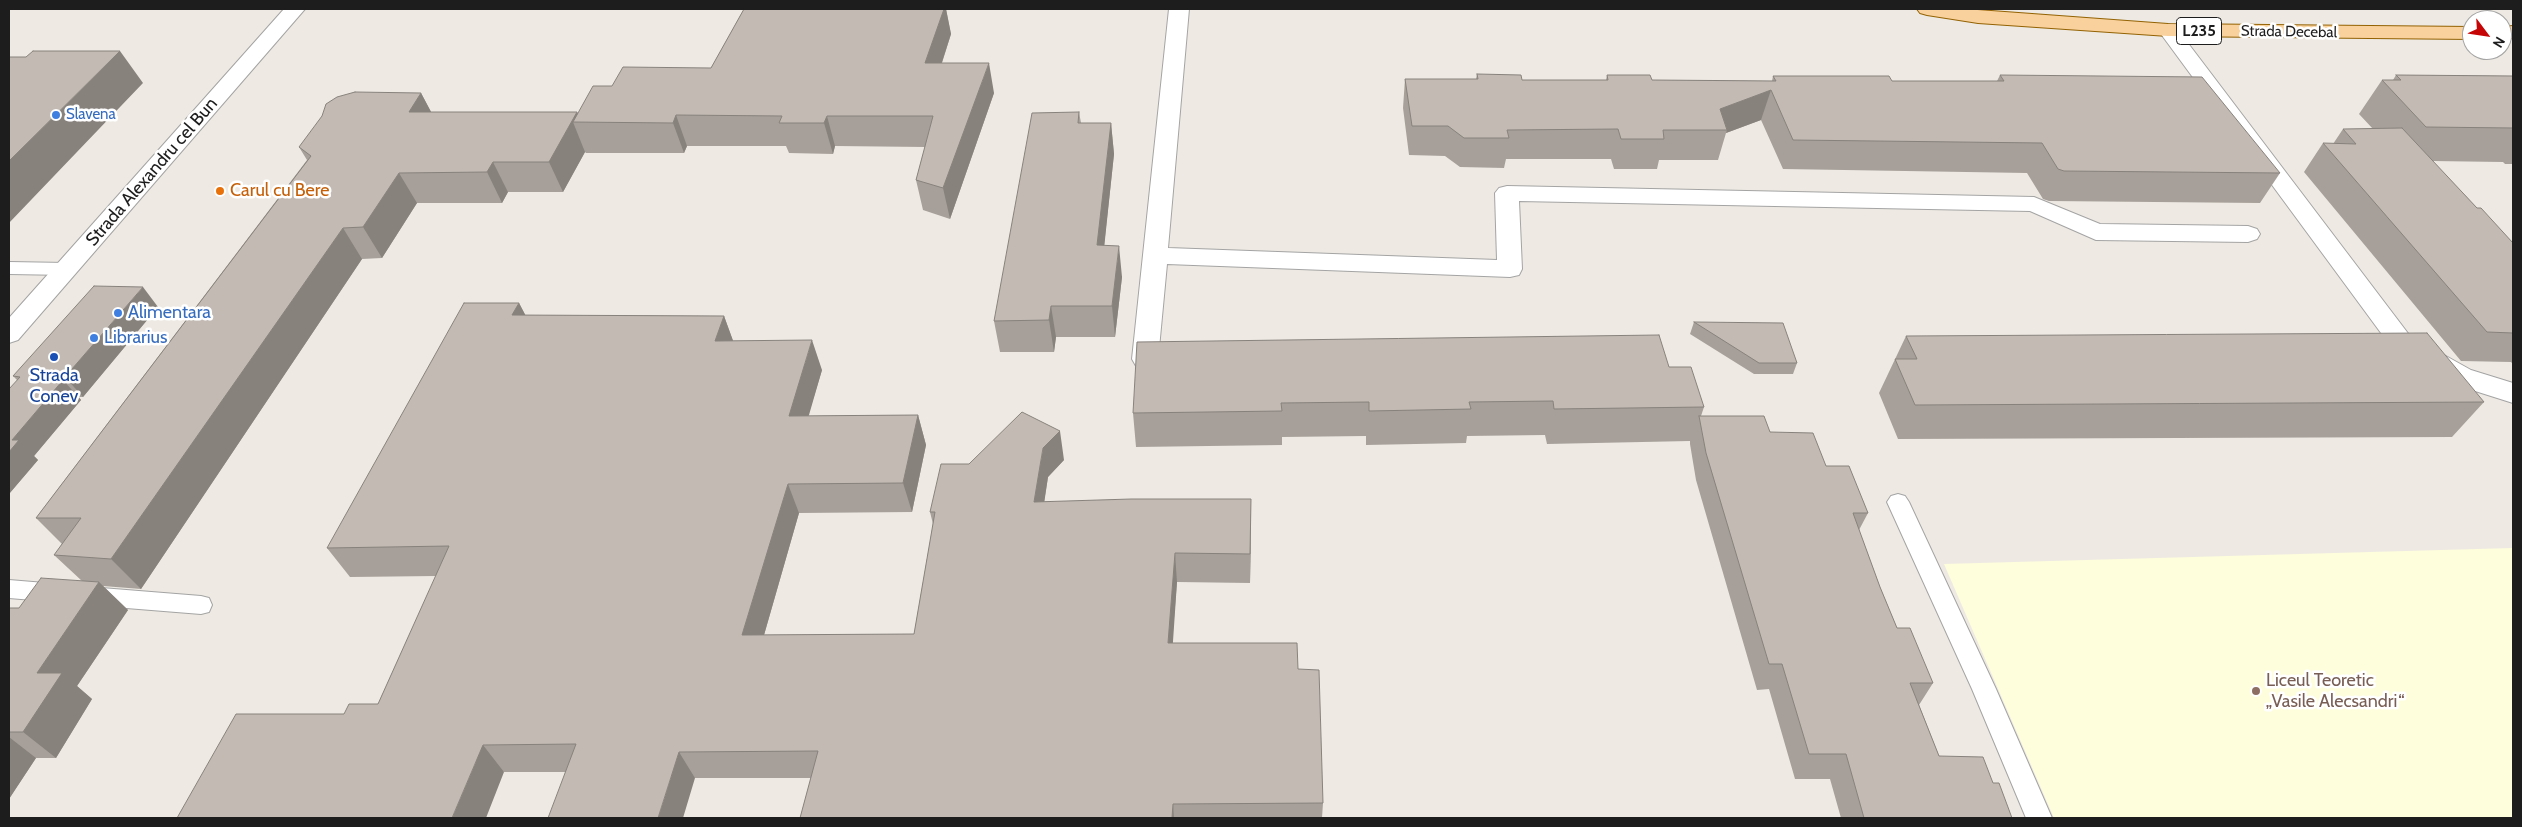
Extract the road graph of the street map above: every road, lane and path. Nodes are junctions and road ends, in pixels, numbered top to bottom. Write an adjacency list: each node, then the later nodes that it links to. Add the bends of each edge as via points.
1 (295, 9): 9 (street, Strada Alexandru cel Bun)
2 (1178, 9): 7 (street)
3 (1927, 9): 4 (main road, Strada Decebal / L235, via 1978,17)
4 (2168, 30): 5 (main road, Strada Decebal / L235); 12 (street, via 2402,342 2462,377)
5 (2462, 33)
6 (2248, 234): 7 (street, via 2096,232 2034,204 1507,193 1510,269)
7 (1154, 256): 11 (street)
8 (9, 268): 9 (lane)
9 (67, 269): 10 (street, Strada Alexandru cel Bun)
10 (9, 334)
11 (1145, 359)
12 (2513, 393)
13 (1898, 502): 16 (lane)
14 (9, 589): 15 (lane)
15 (201, 605)
16 (2039, 818)

